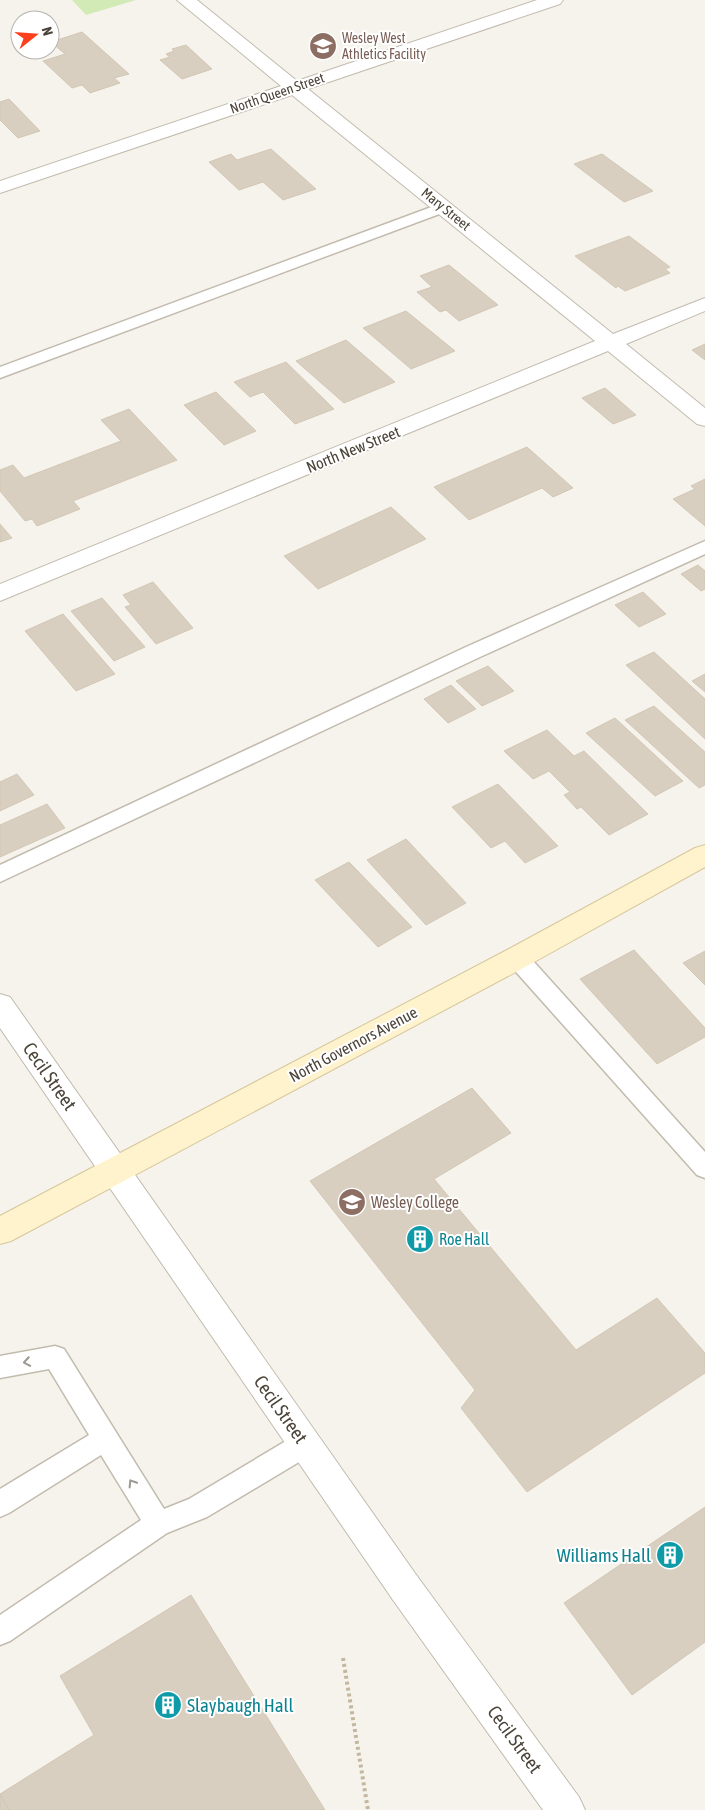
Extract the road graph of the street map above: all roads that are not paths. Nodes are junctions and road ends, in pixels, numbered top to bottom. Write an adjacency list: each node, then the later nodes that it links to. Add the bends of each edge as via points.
1 (186, 0): 3 (street, Mary Street)
2 (554, 0): 3 (street, North Queen Street)
3 (294, 87): 4 (street, North Queen Street); 5 (street, Mary Street)
4 (0, 187)
5 (445, 207): 7 (street, Mary Street); 8 (lane)
6 (705, 304): 7 (street, North New Street)
7 (612, 343): 9 (street, Mary Street); 11 (street, North New Street)
8 (0, 373)
9 (705, 419)
10 (705, 547): 13 (lane)
11 (0, 593)
12 (705, 855): 14 (main road, North Governors Avenue)
13 (0, 874)
14 (517, 958): 16 (lane); 17 (main road, North Governors Avenue)
15 (0, 1005): 17 (street, Cecil Street)
16 (705, 1168)
17 (114, 1170): 18 (main road, North Governors Avenue); 21 (street, Cecil Street)
18 (0, 1231)
19 (0, 1366): 20 (lane, one-way to 19, via 55,1357)
20 (105, 1439): 22 (lane); 23 (lane, one-way to 20)
21 (305, 1444): 23 (lane, via 198,1508); 25 (street, Cecil Street)
22 (0, 1504)
23 (158, 1524): 24 (lane)
24 (0, 1631)
25 (566, 1810)

